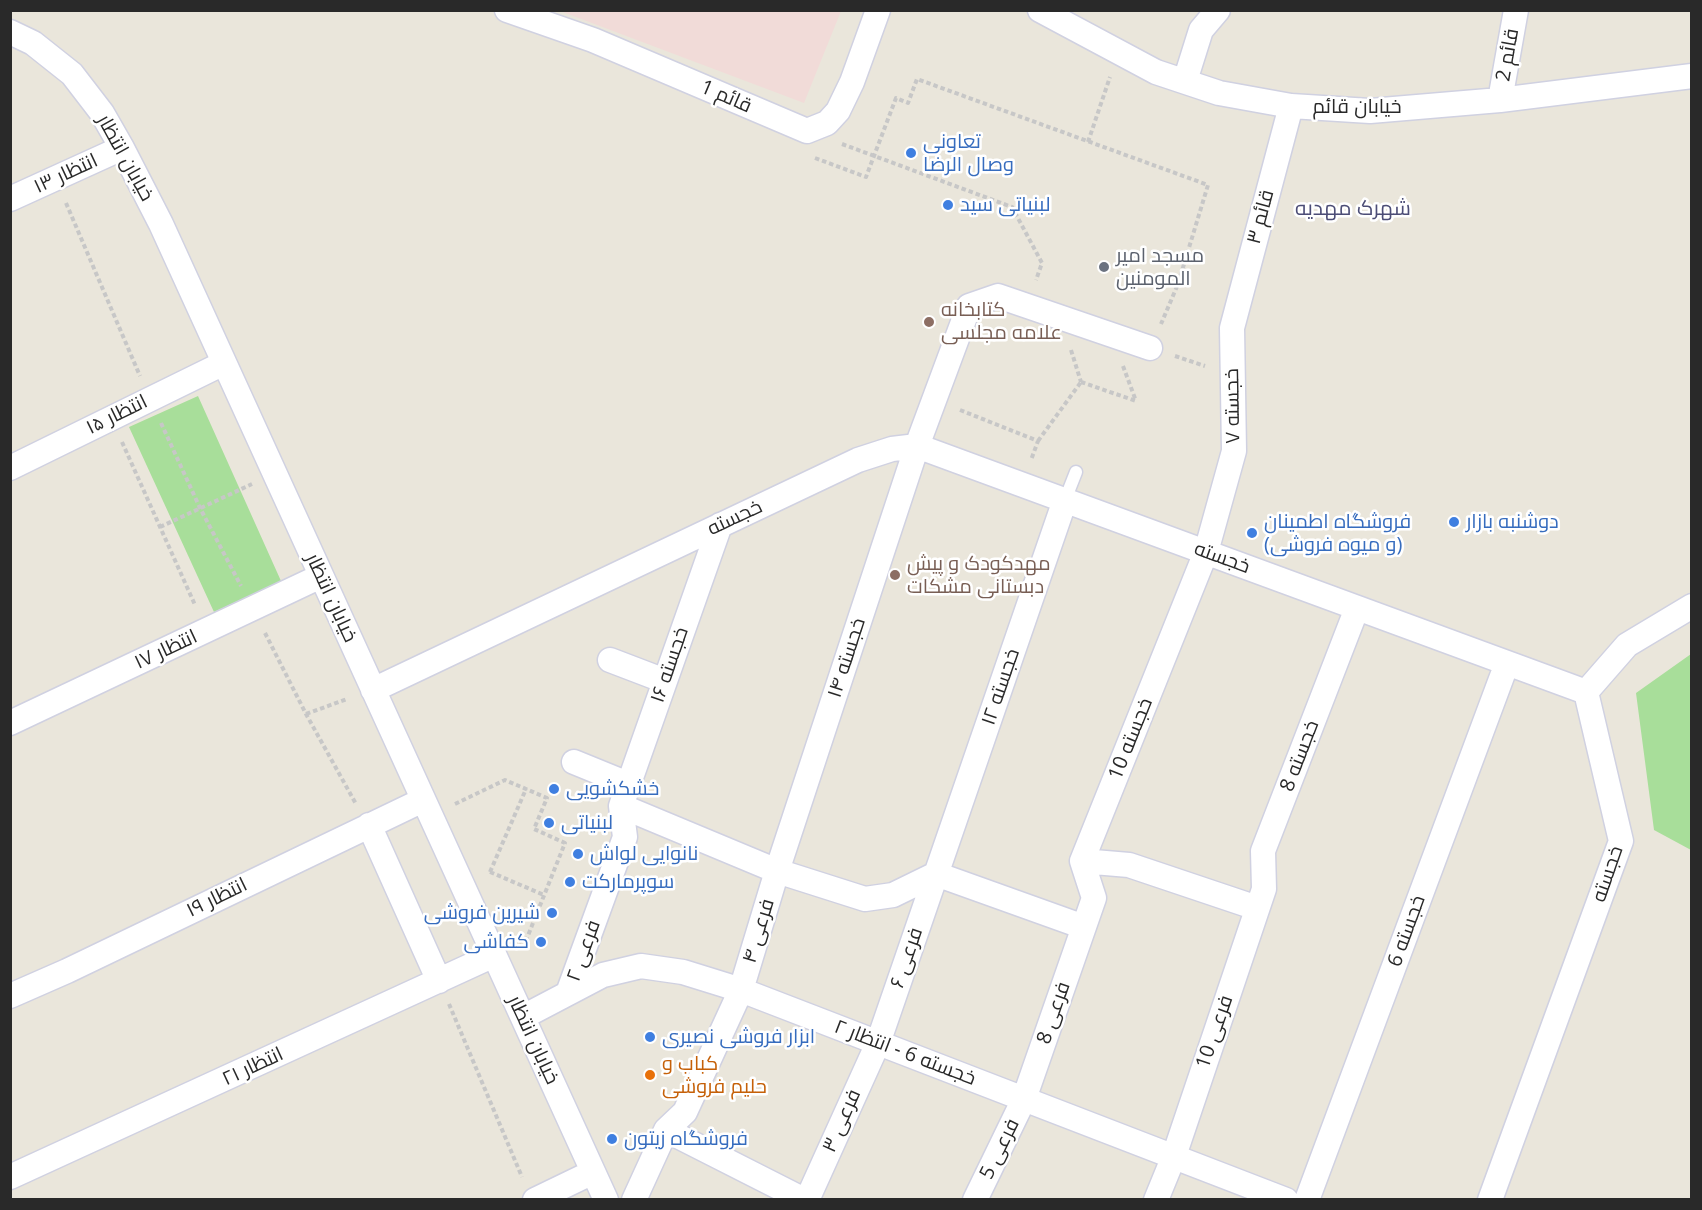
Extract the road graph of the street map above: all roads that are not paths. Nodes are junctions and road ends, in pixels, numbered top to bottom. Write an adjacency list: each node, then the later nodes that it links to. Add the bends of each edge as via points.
1 (507, 10): 2 (street, قائم 1, via 593,40 807,131 827,123 838,111)
2 (878, 10)
3 (1040, 10): 8 (street, خیابان قائم, via 1156,72)
4 (1218, 10): 8 (street, via 1201,30)
5 (1516, 10): 9 (street, قائم 2)
6 (10, 32): 11 (street, خیابان انتظار, via 33,43 72,74 102,113)
7 (1692, 76): 9 (street, خیابان قائم)
8 (1185, 81): 10 (street, خیابان قائم, via 1219,93)
9 (1500, 100): 10 (street, خیابان قائم, via 1370,111)
10 (1291, 106): 13 (street, قائم ۳)
11 (122, 148): 12 (street, انتظار ۱۳); 15 (street, خیابان انتظار)
12 (10, 199)
13 (1232, 328): 21 (street, خجسته ۷, via 1234,451)
14 (1150, 348): 16 (street, خجسته ۱۴, via 998,296 969,306)
15 (224, 363): 17 (street, انتظار ۱۵); 22 (street, خیابان انتظار)
16 (917, 446): 19 (street, خجسته); 20 (street, خجسته, via 858,460); 36 (street, خجسته ۱۴)
17 (10, 468)
18 (1076, 472): 19 (lane)
19 (1065, 500): 21 (street, خجسته); 37 (street, خجسته ۱۲)
20 (720, 525): 27 (street, خجسته ۱۶); 28 (street, خجسته)
21 (1206, 552): 24 (street, خجسته); 35 (street, خجسته 10)
22 (321, 576): 28 (street, خیابان انتظار); 30 (street, انتظار ۱۷)
23 (1692, 606): 29 (street, via 1627,645)
24 (1357, 608): 26 (street, خجسته); 38 (street, خجسته 8, via 1263,851 1264,889)
25 (610, 660): 27 (street)
26 (1507, 663): 29 (street, خجسته); 59 (street, خجسته 6)
27 (664, 681): 32 (street, خجسته ۱۶)
28 (373, 690): 33 (street, خیابان انتظار)
29 (1586, 692): 60 (street, خجسته, via 1621,841)
30 (10, 723)
31 (574, 762): 32 (street)
32 (625, 795): 36 (street); 43 (street, فرعی ۲, via 625,837)
33 (427, 808): 34 (street, انتظار ۱۹); 40 (street, خیابان انتظار)
34 (369, 825): 41 (street); 44 (street, انتظار ۱۹)
35 (1083, 861): 38 (street, via 1129,865); 39 (street, via 1094,898)
36 (777, 871): 37 (street, via 865,899 892,895); 42 (street, فرعی ۴)
37 (936, 874): 39 (street); 46 (street, فرعی ۶)
38 (1257, 908): 49 (street, فرعی 10)
39 (1084, 927): 47 (street, فرعی 8)
40 (494, 955): 41 (street, انتظار ۲۱); 45 (street, خیابان انتظار)
41 (439, 981): 51 (street, انتظار ۲۱)
42 (741, 990): 43 (street, خجسته 6 - انتظار ۲, via 683,972 640,966 603,975); 46 (street, خجسته 6 - انتظار ۲); 48 (street, فرعی ۴, via 685,1112)
43 (568, 993): 45 (street, خجسته 6 - انتظار ۲)
44 (10, 996)
45 (523, 1017): 50 (street, خیابان انتظار)
46 (878, 1042): 47 (street, خجسته 6 - انتظار ۲); 55 (street, فرعی ۳)
47 (1024, 1099): 49 (street, خجسته 6 - انتظار ۲); 56 (street, فرعی 5)
48 (666, 1130): 54 (street, فرعی ۴); 55 (street)
49 (1174, 1156): 57 (street, فرعی 10); 58 (street, خجسته 6 - انتظار ۲)
50 (593, 1172): 52 (street); 53 (street, خیابان انتظار)
51 (10, 1177)
52 (535, 1200)
53 (606, 1200)
54 (634, 1200)
55 (805, 1200)
56 (975, 1200)
57 (1156, 1200)
58 (1286, 1200)
59 (1307, 1200)
60 (1490, 1200)

